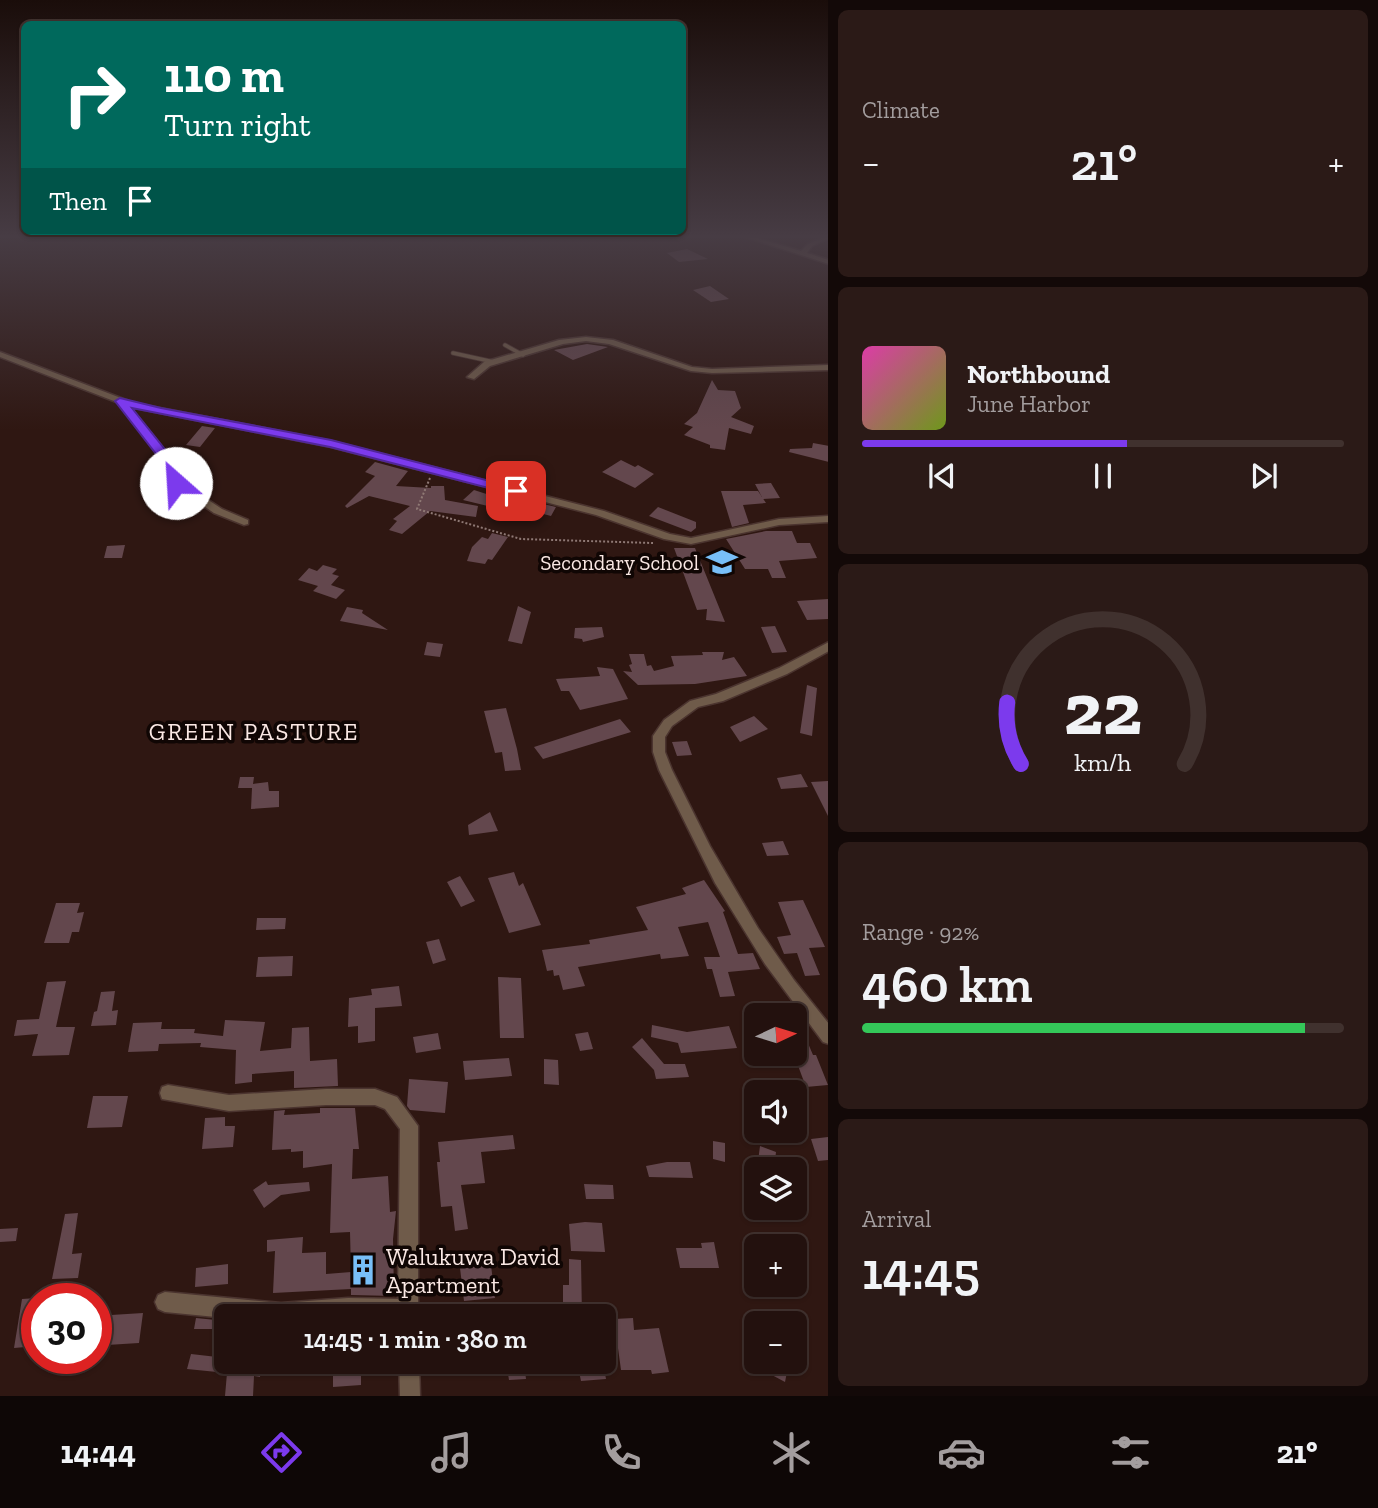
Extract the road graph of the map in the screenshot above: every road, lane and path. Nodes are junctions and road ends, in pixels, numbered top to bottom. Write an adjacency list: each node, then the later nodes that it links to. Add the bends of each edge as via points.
1 (505, 345): 4 (lane)
2 (453, 353): 5 (lane)
3 (0, 354): 8 (street)
4 (523, 355): 5 (street); 6 (street, via 576,339 599,338 691,369)
5 (494, 362): 7 (street)
6 (828, 367)
7 (471, 377)
8 (120, 401): 9 (street, via 331,444); 11 (street, via 173,467 176,483)
9 (432, 470): 10 (street, via 691,541 779,522); 12 (path, via 417,509 521,540)
10 (828, 519)
11 (244, 522)
12 (662, 542)
13 (828, 646): 14 (street, via 783,671 694,704 668,723 659,736 659,752 732,901 769,960)
14 (828, 1037)
15 (168, 1093): 17 (street, via 229,1103 326,1097 375,1097 391,1102 409,1126)
16 (165, 1302): 18 (street)
17 (408, 1304)
18 (214, 1307)
19 (409, 1374): 20 (street)
20 (410, 1396)

